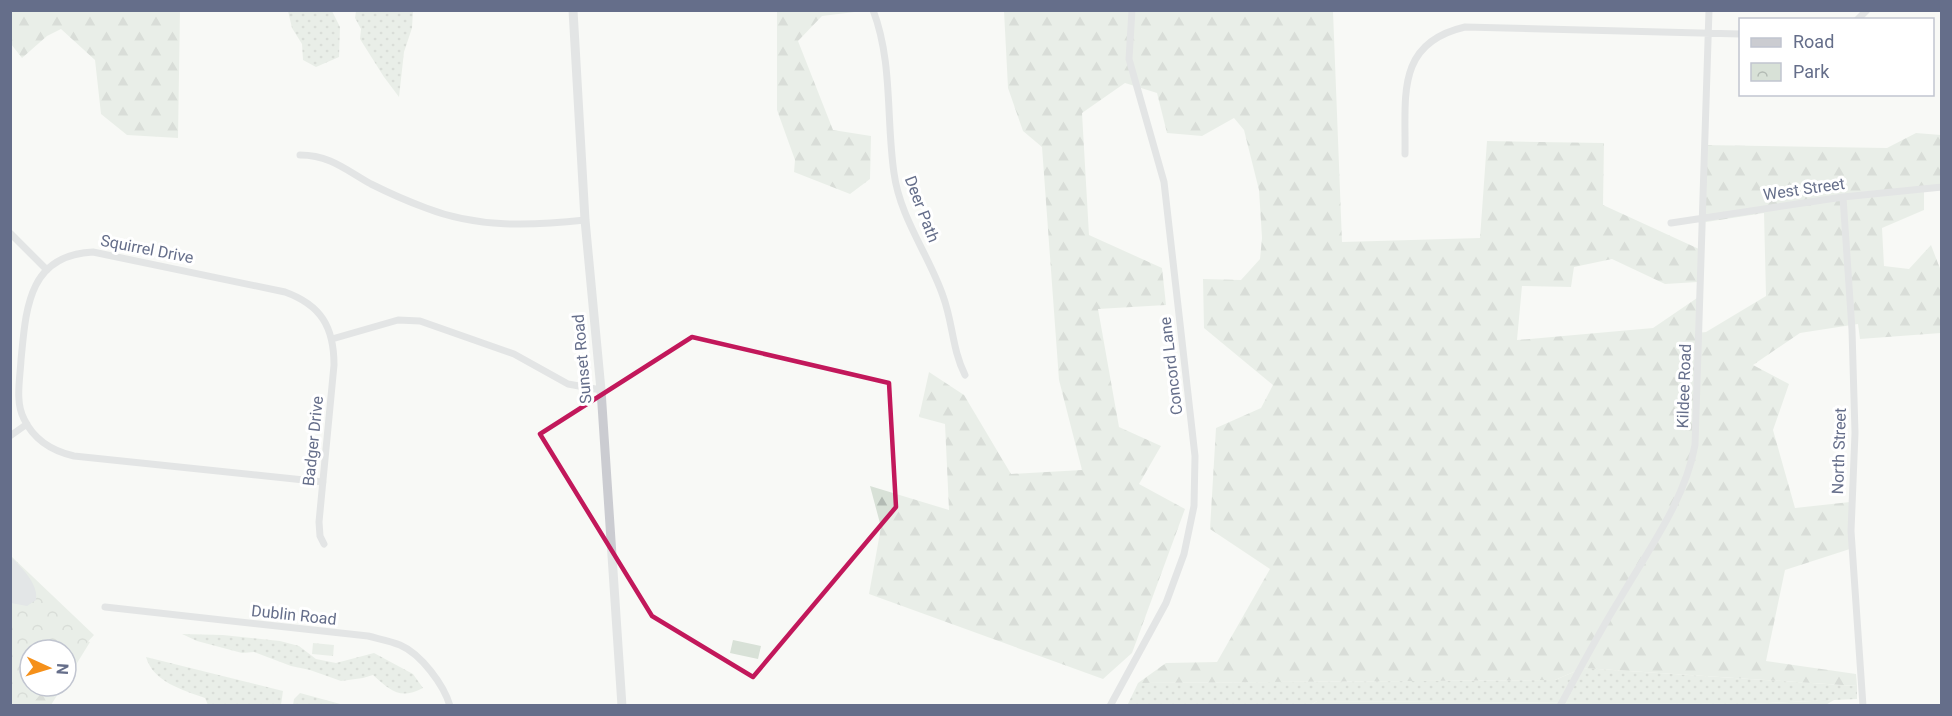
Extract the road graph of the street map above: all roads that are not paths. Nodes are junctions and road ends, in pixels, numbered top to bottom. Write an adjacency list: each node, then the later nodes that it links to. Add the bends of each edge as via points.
1 (573, 10): 12 (street, Sunset Road)
2 (873, 10): 17 (street, Deer Path, via 886,67 894,175 902,205 943,296 957,359)
3 (1132, 10): 26 (street, Concord Lane, via 1130,59 1164,182 1195,456 1194,506 1184,554 1166,603)
4 (1709, 10): 5 (street, Kildee Road)
5 (1708, 33): 6 (street); 8 (street, via 1465,27 1448,31 1425,47 1410,68); 11 (street, Kildee Road)
6 (1739, 34)
7 (300, 154): 12 (street, via 317,155 425,208 468,220 525,225)
8 (1405, 154)
9 (1941, 187): 10 (street, West Street)
10 (1843, 197): 11 (street, West Street); 28 (street, North Street, via 1855,433 1851,531)
11 (1702, 217): 13 (street, West Street); 27 (street, Kildee Road, via 1696,434 1688,474 1669,516)
12 (585, 220): 18 (street, Sunset Road)
13 (1671, 223)
14 (10, 233): 15 (street)
15 (47, 270): 16 (street, Squirrel Drive, via 62,259 93,252 285,292 316,310); 19 (street, Squirrel Drive, via 34,287 26,311 19,388)
16 (332, 339): 18 (street, via 398,320 420,321 514,354 568,384); 21 (street, Badger Drive, via 334,365)
17 (965, 375)
18 (600, 390): 25 (street, Sunset Road)
19 (27, 424): 20 (street); 21 (street, Squirrel Drive, via 51,448 74,456)
20 (10, 436)
21 (323, 482): 22 (street, Badger Drive, via 319,522)
22 (324, 544)
23 (105, 607): 24 (street, Dublin Road, via 383,640 402,646 419,660 446,692)
24 (450, 705)
25 (621, 705)
26 (1110, 705)
27 (1560, 705)
28 (1863, 705)

